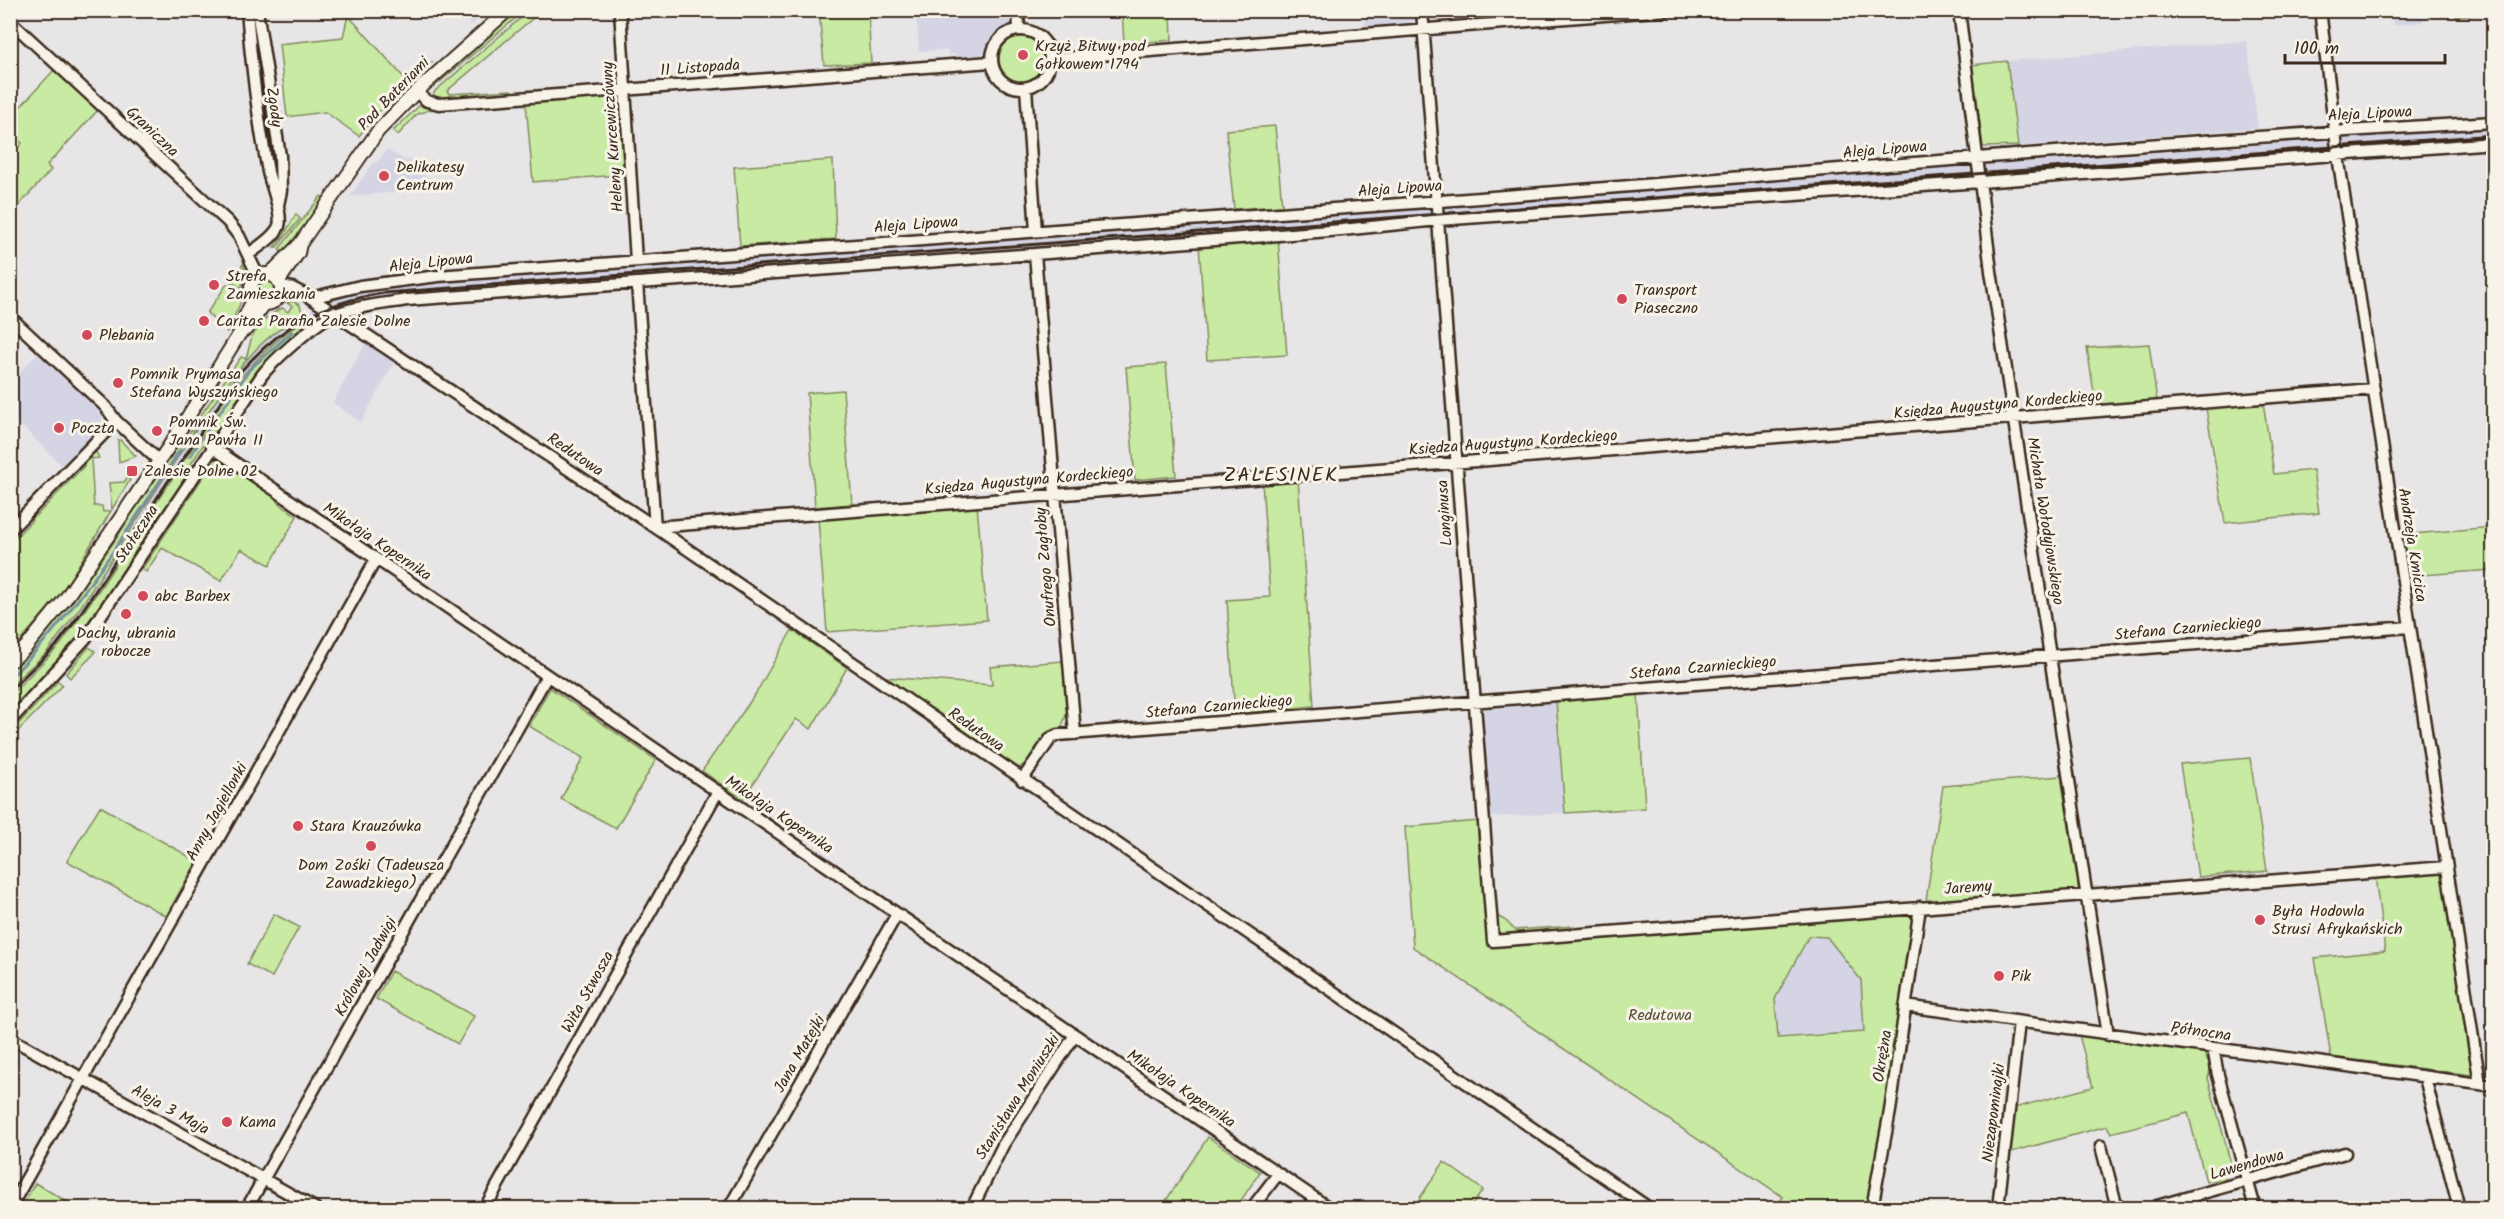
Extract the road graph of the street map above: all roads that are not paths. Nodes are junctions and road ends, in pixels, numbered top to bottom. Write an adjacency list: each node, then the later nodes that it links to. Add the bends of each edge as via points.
1 (247, 10): 25 (street, Zgody, via 267,162)
2 (257, 10): 25 (street, Zgody, via 280,156)
3 (508, 10): 17 (street, Pod Bateriami)
4 (620, 10): 16 (street, Heleny Kurcewiczówny)
5 (1018, 10): 11 (street)
6 (1422, 10): 12 (street, Longinusa)
7 (1668, 10): 12 (street)
8 (1959, 10): 22 (street, Michała Wołodyjowskiego)
9 (2320, 10): 19 (street, Andrzeja Kmicica)
10 (10, 21): 28 (street, Graniczna, via 228,222)
11 (1019, 30): 13 (street, via 1029,31 1044,41); 14 (street, via 1006,33 997,41)
12 (1423, 30): 13 (street); 24 (street, Longinusa)
13 (1050, 59): 15 (street, via 1047,72)
14 (991, 62): 15 (street, via 1003,82); 16 (street, 11 Listopada)
15 (1026, 88): 27 (street)
16 (624, 89): 17 (street, 11 Listopada, via 440,104 427,101); 30 (street, Heleny Kurcewiczówny)
17 (416, 92): 31 (street, Pod Bateriami, via 378,131 300,244 298,253)
18 (2493, 122): 19 (street, Aleja Lipowa)
19 (2336, 131): 21 (street, Andrzeja Kmicica); 22 (street, Aleja Lipowa)
20 (2493, 143): 21 (street, Aleja Lipowa)
21 (2338, 156): 23 (street, Aleja Lipowa); 37 (street, Andrzeja Kmicica)
22 (1977, 158): 23 (street, Michała Wołodyjowskiego); 24 (street, Aleja Lipowa)
23 (1980, 182): 26 (street, Aleja Lipowa); 38 (street, Michała Wołodyjowskiego)
24 (1437, 202): 26 (street, Longinusa); 27 (street, Aleja Lipowa)
25 (278, 206): 28 (street, Zgody, via 278,228)
26 (1438, 220): 29 (street, Aleja Lipowa); 42 (street, Longinusa)
27 (1036, 231): 30 (street, Aleja Lipowa)
28 (249, 254): 31 (street, Graniczna)
29 (1035, 254): 32 (street, Aleja Lipowa); 43 (street, Onufrego Zagłoby)
30 (636, 261): 33 (street, Aleja Lipowa, via 438,276)
31 (272, 280): 33 (street, Redutowa); 34 (street, via 277,299); 34 (street, via 252,284)
32 (637, 283): 35 (street, Aleja Lipowa, via 407,300); 44 (street)
33 (311, 297): 35 (street, Redutowa)
34 (260, 300): 41 (street, via 241,324 240,333)
35 (336, 314): 40 (street, Stołeczna, via 271,363); 44 (street, Redutowa)
36 (10, 317): 39 (street, via 105,406)
37 (2374, 389): 38 (street, Księdza Augustyna Kordeckiego); 47 (street, Andrzeja Kmicica)
38 (2014, 419): 42 (street, Księdza Augustyna Kordeckiego); 48 (street, Michała Wołodyjowskiego)
39 (116, 421): 41 (street); 45 (street)
40 (212, 447): 46 (street, Mikołaja Kopernika); 52 (street, Stołeczna, via 85,639)
41 (158, 460): 49 (street, via 66,598)
42 (1456, 462): 43 (street, Księdza Augustyna Kordeckiego); 51 (street, Longinusa)
43 (1055, 494): 44 (street, Księdza Augustyna Kordeckiego); 53 (street, Onufrego Zagłoby)
44 (656, 527): 54 (street, Redutowa)
45 (10, 530)
46 (376, 559): 50 (street, Mikołaja Kopernika); 68 (street, Anny Jagiellonki)
47 (2409, 627): 48 (street, Stefana Czarnieckiego); 56 (street, Andrzeja Kmicica)
48 (2050, 655): 51 (street, Stefana Czarnieckiego); 57 (street, Michała Wołodyjowskiego)
49 (10, 662)
50 (548, 676): 55 (street, Mikołaja Kopernika); 74 (street, Królowej Jadwigi)
51 (1474, 701): 53 (street, Stefana Czarnieckiego); 60 (street, Longinusa)
52 (10, 721)
53 (1075, 734): 54 (street, Stefana Czarnieckiego, via 1052,738)
54 (1022, 780): 85 (street, Redutowa)
55 (718, 791): 59 (street, Mikołaja Kopernika); 80 (street, Wita Stwosza)
56 (2446, 867): 57 (street, Jaremy); 69 (street, Andrzeja Kmicica)
57 (2086, 894): 58 (street, Jaremy); 64 (street, Michała Wołodyjowskiego)
58 (1920, 907): 60 (street, Jaremy); 61 (street, Okrężna)
59 (897, 914): 63 (street, Mikołaja Kopernika); 81 (street, Jana Matejki)
60 (1493, 941)
61 (1905, 1006): 62 (street, Północna); 86 (street, Okrężna)
62 (2019, 1022): 64 (street, Północna); 87 (street, Niezapominajki)
63 (1076, 1035): 73 (street, Mikołaja Kopernika); 82 (street, Stanisława Moniuszki, via 999,1152)
64 (2108, 1035): 66 (street, Północna)
65 (10, 1038): 68 (street, Aleja 3 Maja)
66 (2213, 1048): 67 (street, Północna); 75 (street)
67 (2425, 1078): 69 (street, Północna); 90 (street)
68 (83, 1079): 74 (street, Aleja 3 Maja); 77 (street, Anny Jagiellonki)
69 (2480, 1084): 70 (street, Północna)
70 (2493, 1086)
71 (2101, 1146): 88 (street)
72 (2345, 1153): 75 (street, Lawendowa)
73 (1278, 1174): 83 (street); 84 (street, Mikołaja Kopernika)
74 (264, 1179): 78 (street, Królowej Jadwigi); 79 (street, Aleja 3 Maja)
75 (2247, 1180): 76 (street, Lawendowa); 89 (street)
76 (2157, 1206)
77 (10, 1208)
78 (247, 1209)
79 (315, 1209)
80 (485, 1209)
81 (729, 1209)
82 (972, 1209)
83 (1252, 1209)
84 (1329, 1209)
85 (1649, 1209)
86 (1872, 1209)
87 (1998, 1209)
88 (2117, 1209)
89 (2254, 1209)
90 (2459, 1209)

